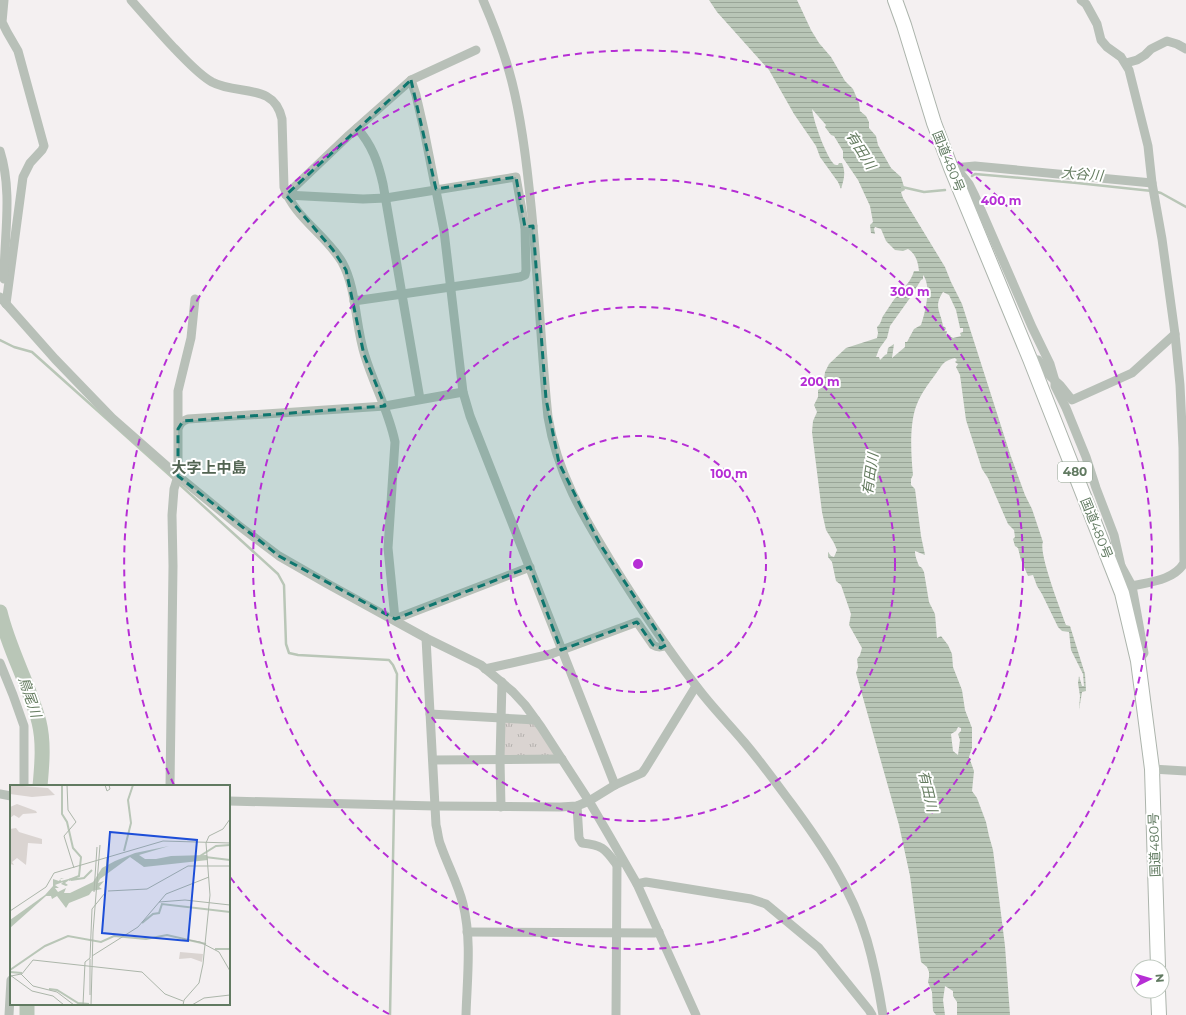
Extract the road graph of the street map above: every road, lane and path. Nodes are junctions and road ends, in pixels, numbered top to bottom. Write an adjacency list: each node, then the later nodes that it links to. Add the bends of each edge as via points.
1 (4, 0): 21 (street, via 2,22 18,51 44,146 30,163 23,177)
2 (131, 0): 15 (street, via 183,58 208,79 219,85 263,94 274,101 282,119)
3 (483, 0): 17 (street, via 509,71 517,105 526,162)
4 (895, 0): 12 (highway, 国道480号 / 480, via 934,123)
5 (1081, 0): 8 (street, via 1097,24 1101,40)
6 (1186, 49): 8 (street, via 1166,41 1151,49 1145,56)
7 (476, 50): 9 (street)
8 (1126, 63): 13 (street, via 1148,146)
9 (411, 80): 10 (street); 14 (street)
10 (356, 128): 15 (street); 16 (street, via 370,144)
11 (0, 151): 21 (street, via 7,188)
12 (954, 168): 13 (street, via 976,166); 24 (highway, 国道480号 / 480); 25 (street, via 966,180 975,196 1050,364)
13 (1152, 183): 23 (street)
14 (436, 189): 16 (street); 17 (street, via 516,177); 18 (street)
15 (286, 194): 16 (street); 22 (street, via 293,206 339,257 346,270)
16 (386, 198): 19 (street)
17 (529, 227): 18 (street, via 525,274 514,278); 37 (street, via 547,411 559,463 600,544 644,615)
18 (451, 287): 19 (street); 26 (street)
19 (402, 294): 22 (street); 27 (street)
20 (195, 299): 29 (street, via 192,330 178,391)
21 (3, 300): 30 (street, via 55,360 112,418)
22 (354, 301): 28 (street, via 364,355)
23 (1175, 334): 25 (street, via 1132,373 1072,400); 31 (street, via 1180,385)
24 (1030, 359): 25 (street, via 1038,360); 32 (highway, 国道480号 / 480)
25 (1055, 381): 32 (street, via 1114,534)
26 (463, 392): 27 (street); 33 (street, via 470,416)
27 (420, 399): 28 (street)
28 (385, 406): 29 (street, via 188,419 182,421); 35 (street, via 395,442 388,548)
29 (178, 429): 30 (street)
30 (178, 476): 35 (street, via 279,556); 53 (street, via 172,515)
31 (1185, 534): 34 (street, via 1184,563 1180,570 1173,575)
32 (1116, 566): 34 (street); 39 (highway, 国道480号 / 480)
33 (530, 567): 35 (street); 38 (street)
34 (1132, 586): 39 (street, via 1144,653)
35 (395, 619): 36 (street)
36 (426, 638): 41 (street); 44 (street)
37 (666, 645): 38 (street, via 661,648 653,645 637,622); 43 (street)
38 (561, 650): 41 (street, via 538,658); 54 (street)
39 (1138, 661): 50 (highway, 国道480号 / 480)
40 (0, 663): 52 (street, via 24,726)
41 (485, 669): 42 (street)
42 (502, 682): 45 (street); 46 (street)
43 (696, 686): 54 (street, via 645,770); 75 (street, via 745,743 820,843 841,880 866,939)
44 (430, 714): 45 (street); 48 (street)
45 (502, 718): 46 (street); 49 (street)
46 (536, 720): 47 (street)
47 (562, 759): 49 (street); 58 (street)
48 (433, 760): 49 (street); 59 (street)
49 (500, 760): 61 (street)
50 (1152, 770): 51 (street); 67 (highway, 国道480号 / 480)
51 (1186, 771)
52 (24, 785)
53 (170, 785)
54 (615, 786): 58 (street)
55 (0, 794): 56 (street)
56 (10, 796)
57 (230, 801): 59 (street)
58 (589, 801): 60 (street); 62 (street)
59 (435, 806): 61 (street); 64 (street, via 439,839 463,904)
60 (577, 806): 61 (street); 62 (street, via 579,838 582,843 600,846)
61 (501, 807)
62 (620, 863): 63 (street); 66 (street)
63 (637, 884): 65 (street); 74 (street, via 646,882 751,899 766,904 819,948)
64 (467, 932): 66 (street); 71 (street)
65 (659, 932): 66 (street); 73 (street)
66 (617, 933): 72 (street)
67 (1158, 959)
68 (10, 998): 70 (street)
69 (1158, 999): 76 (highway)
70 (9, 1015)
71 (466, 1015)
72 (616, 1015)
73 (696, 1015)
74 (872, 1015)
75 (883, 1015)
76 (1159, 1015)

